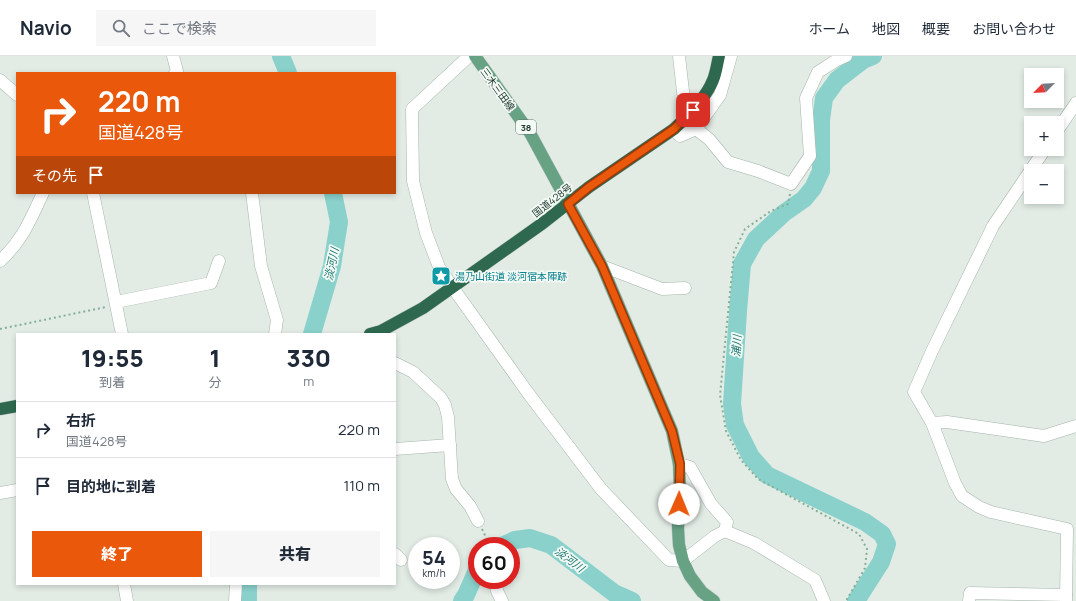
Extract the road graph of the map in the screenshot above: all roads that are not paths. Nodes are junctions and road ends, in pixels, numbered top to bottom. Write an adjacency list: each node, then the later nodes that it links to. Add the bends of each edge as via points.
1 (173, 56): 8 (street)
2 (469, 56): 24 (street, via 412,109 413,181 426,233 439,267)
3 (475, 56): 20 (main road, 三木三田線 / 38, via 530,133)
4 (679, 56): 12 (street)
5 (719, 56): 12 (highway, 国道428号, via 713,81)
6 (731, 56): 15 (street, via 720,95)
7 (846, 56): 15 (street, via 818,72 806,98 810,156 791,184 728,162 710,139)
8 (176, 72)
9 (0, 80): 10 (street)
10 (16, 94)
11 (1076, 103): 13 (street)
12 (686, 118): 14 (highway, 国道428号)
13 (1064, 121)
14 (674, 129): 15 (street, via 680,136); 20 (highway, 国道428号)
15 (696, 129)
16 (1040, 156): 33 (street, via 993,226 914,392)
17 (43, 194): 21 (street, via 23,235)
18 (93, 194): 26 (street)
19 (252, 194): 28 (street, via 261,266 277,320)
20 (568, 204): 23 (main road, 三木三田線 / 38); 24 (highway, 国道428号)
21 (0, 261)
22 (219, 261): 26 (street, via 211,283)
23 (602, 266): 25 (street, via 662,289); 37 (main road, 三木三田線 / 38, via 672,431)
24 (453, 288): 29 (highway, 国道428号, via 423,308); 42 (street, via 601,489 668,560)
25 (685, 288)
26 (116, 303): 27 (street)
27 (122, 333)
28 (275, 333)
29 (373, 333)
30 (396, 364): 35 (street, via 412,372 441,398 448,416)
31 (16, 406): 32 (highway)
32 (0, 409)
33 (932, 423): 34 (street, via 947,422 1044,436); 46 (street, via 962,496 991,512 1068,529)
34 (1076, 426)
35 (450, 445): 36 (street); 40 (street, via 452,479)
36 (396, 449)
37 (680, 464): 41 (street, via 690,467 711,504 727,522); 42 (main road, 三木三田線 / 38, via 678,528)
38 (16, 490): 39 (street)
39 (0, 493)
40 (478, 521)
41 (725, 531): 42 (street, via 714,536); 51 (street, via 754,543 815,580)
42 (683, 561): 50 (main road, 三木三田線 / 38, via 702,592)
43 (124, 585): 47 (street)
44 (236, 585): 48 (street)
45 (497, 589): 49 (street)
46 (1066, 598): 52 (street, via 970,593)
47 (127, 601)
48 (235, 601)
49 (502, 601)
50 (714, 601)
51 (824, 601)
52 (970, 601)

